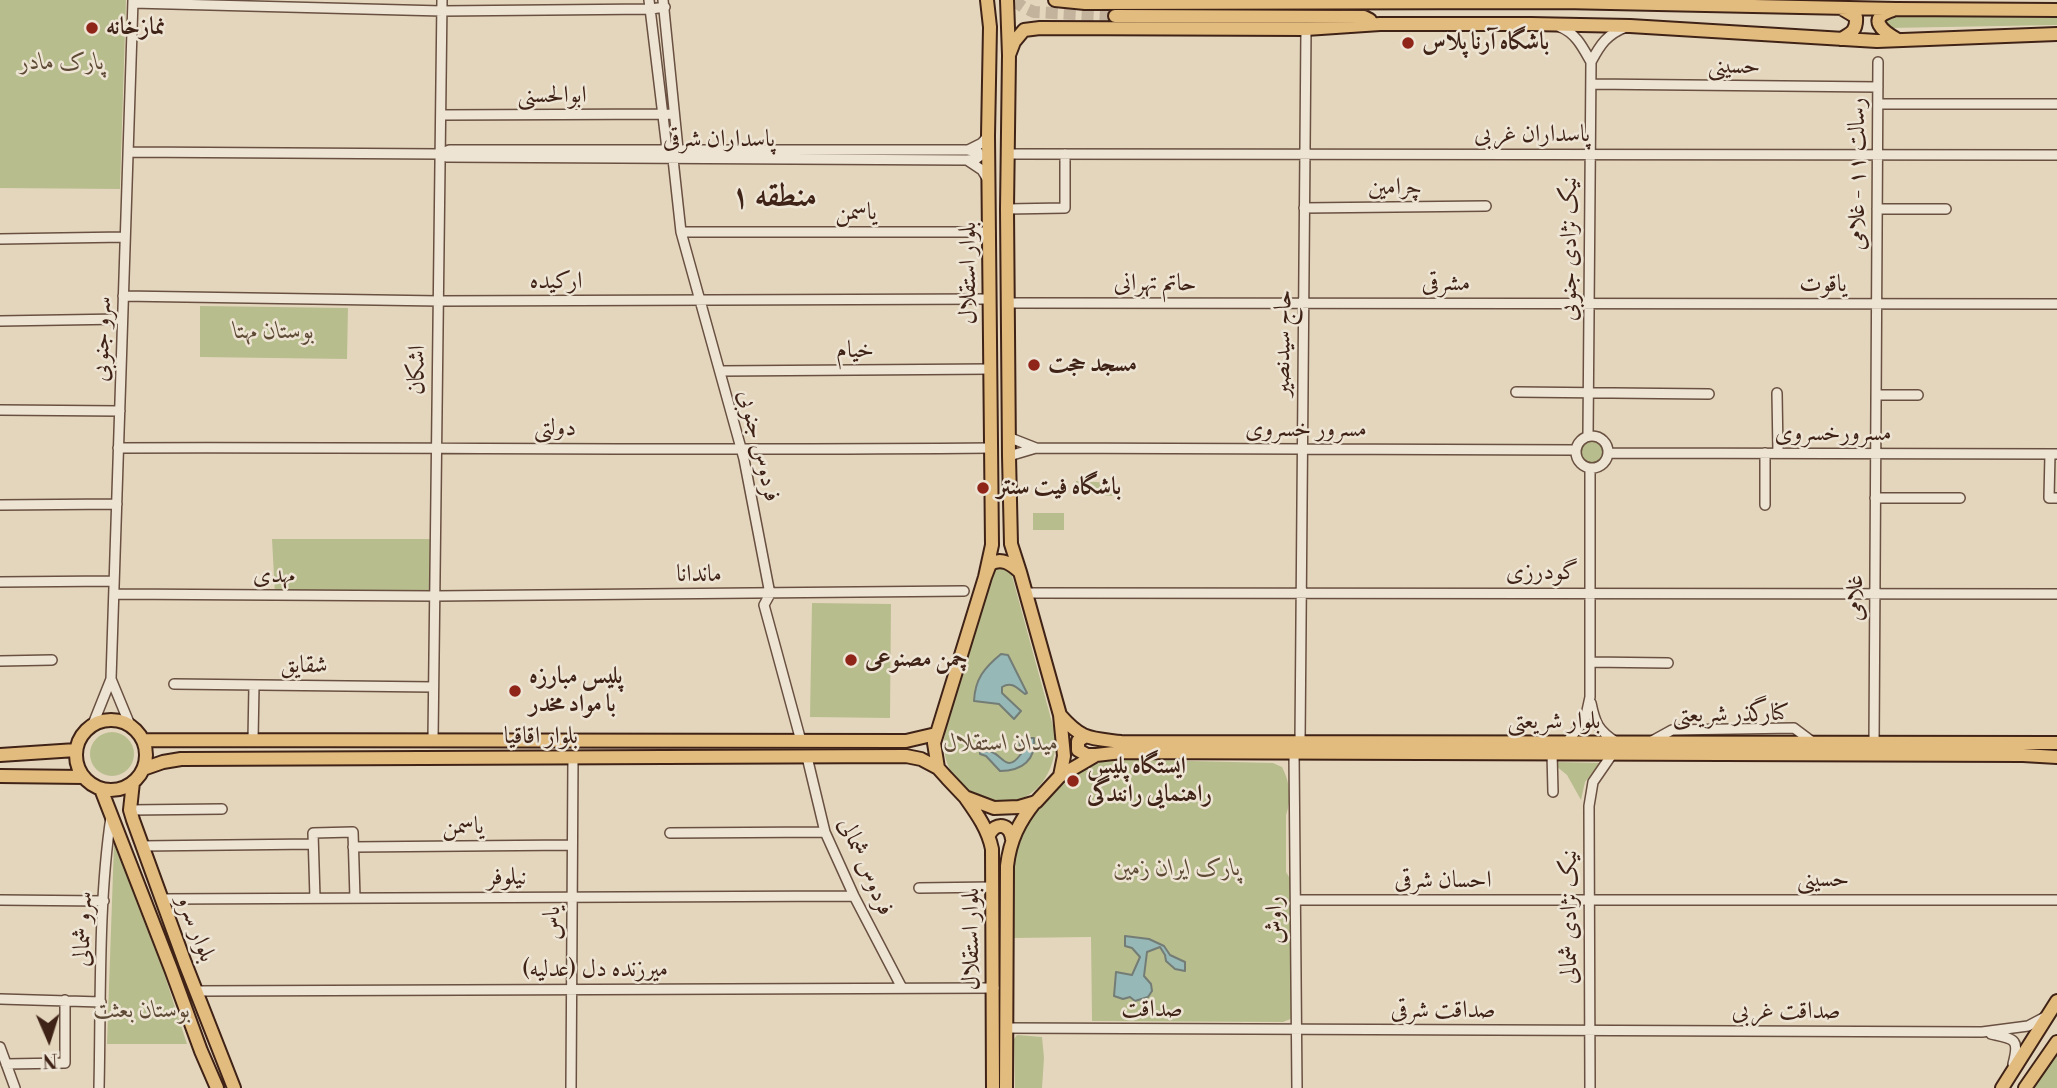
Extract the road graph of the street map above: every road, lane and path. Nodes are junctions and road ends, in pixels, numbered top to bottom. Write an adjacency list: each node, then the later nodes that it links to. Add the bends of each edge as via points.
1 (442, 0): 15 (street, اشکان)
2 (987, 0): 34 (main road, بلوار استقلال)
3 (1007, 0): 24 (main road, بلوار استقلال)
4 (1055, 0): 9 (main road)
5 (1301, 1): 6 (main road); 9 (main road)
6 (1564, 1): 7 (main road)
7 (1614, 1): 12 (main road)
8 (133, 2): 15 (street); 37 (street, سرو جنوبی)
9 (1110, 3): 16 (main road, via 1100,18 1106,25)
10 (664, 4): 11 (street); 31 (street)
11 (650, 5): 15 (street); 33 (street, فردوس جنوبی)
12 (1839, 7): 13 (main road); 22 (main road, via 1856,17 1857,25)
13 (1896, 9): 14 (main road); 23 (main road, via 1882,13 1878,22 1883,32)
14 (2057, 10)
15 (442, 11): 32 (street, اشکان)
16 (1114, 21): 17 (main road, via 1364,17); 20 (main road); 24 (main road, via 1024,30)
17 (1380, 24): 18 (main road); 20 (main road)
18 (1552, 24): 19 (main road); 25 (street, via 1575,37)
19 (1630, 26): 22 (main road); 25 (street, via 1603,41)
20 (1306, 29): 41 (street, حاج سیدنصیر)
21 (2057, 34): 23 (main road)
22 (1841, 39): 23 (main road)
23 (1898, 40)
24 (1009, 55): 39 (main road, بلوار استقلال)
25 (1591, 62): 27 (street, نیک نژادی جنوبی)
26 (1878, 62): 28 (street, رسالت ۱۱ - غلامی)
27 (1591, 84): 28 (street, حسینی); 42 (street, نیک نژادی جنوبی)
28 (1878, 87): 29 (street, رسالت ۱۱ - غلامی)
29 (1878, 103): 30 (street); 44 (street, رسالت ۱۱ - غلامی)
30 (2057, 104)
31 (674, 114): 33 (street, ابوالحسنی); 36 (street)
32 (441, 115): 33 (street, ابوالحسنی); 38 (street, اشکان)
33 (663, 115): 35 (street, فردوس جنوبی)
34 (988, 136): 43 (street); 47 (main road, بلوار استقلال)
35 (667, 149): 36 (street, پاسداران شرقی); 38 (street, پاسداران شرقی); 46 (street, فردوس جنوبی)
36 (678, 149): 43 (street, پاسداران شرقی); 46 (street)
37 (128, 152): 38 (street, پاسداران شرقی); 55 (street, سرو جنوبی)
38 (440, 153): 46 (street, پاسداران شرقی, via 447,157); 60 (street, اشکان)
39 (1007, 154): 40 (street, پاسداران غربی); 50 (main road, بلوار استقلال)
40 (1065, 154): 41 (street, پاسداران غربی); 50 (street, via 1065,208)
41 (1304, 154): 42 (street, پاسداران غربی); 49 (street, حاج سیدنصیر)
42 (1590, 154): 44 (street, پاسداران غربی); 63 (street, نیک نژادی جنوبی)
43 (968, 155): 46 (street, پاسداران شرقی); 47 (street)
44 (1877, 155): 45 (street, پاسداران غربی); 51 (street, رسالت ۱۱ - غلامی)
45 (2057, 155)
46 (673, 159): 53 (street, فردوس جنوبی)
47 (989, 181): 54 (main road, بلوار استقلال)
48 (1486, 206): 49 (street, چرامین)
49 (1304, 208): 62 (street, حاج سیدنصیر)
50 (1007, 209): 61 (main road, بلوار استقلال)
51 (1877, 209): 52 (street); 64 (street, رسالت ۱۱ - غلامی)
52 (1946, 209)
53 (681, 232): 54 (street, یاسمن); 59 (street, فردوس جنوبی)
54 (990, 232): 58 (main road, بلوار استقلال)
55 (125, 237): 56 (street); 57 (street, سرو جنوبی)
56 (0, 239)
57 (123, 296): 60 (street, ارکیده); 66 (street, سرو جنوبی)
58 (990, 299): 59 (street, ارکیده); 68 (main road, بلوار استقلال)
59 (701, 300): 60 (street, ارکیده); 69 (street, فردوس جنوبی)
60 (439, 301): 80 (street, اشکان)
61 (1007, 303): 62 (street, حاتم تهرانی); 79 (main road, بلوار استقلال)
62 (1303, 304): 63 (street, مشرقی); 84 (street, حاج سیدنصیر)
63 (1589, 304): 64 (street, یاقوت); 71 (street, نیک نژادی جنوبی)
64 (1877, 304): 65 (street, یاقوت); 74 (street, رسالت ۱۱ - غلامی)
65 (2057, 304)
66 (122, 319): 67 (street); 77 (street, سرو جنوبی)
67 (0, 321)
68 (991, 369): 69 (street, خیام); 82 (main road, بلوار استقلال)
69 (720, 371): 85 (street, فردوس جنوبی)
70 (1516, 392): 71 (street)
71 (1589, 393): 73 (street); 78 (street, نیک نژادی جنوبی)
72 (1777, 393): 89 (street)
73 (1709, 394)
74 (1876, 395): 75 (street); 90 (street, رسالت ۱۱ - غلامی)
75 (1918, 395)
76 (0, 411): 77 (street)
77 (120, 411): 81 (street, سرو جنوبی)
78 (1588, 436): 86 (street); 87 (street, via 1602,440)
79 (1008, 437): 83 (street); 92 (main road, بلوار استقلال)
80 (437, 447): 81 (street, دولتی); 85 (street, دولتی); 112 (street, اشکان)
81 (118, 448): 97 (street, سرو جنوبی)
82 (992, 448): 85 (street, دولتی); 101 (main road, بلوار استقلال, via 992,545)
83 (1036, 448): 84 (street, مسرور خسروی); 92 (street)
84 (1302, 449): 86 (street, مسرور خسروی); 106 (street, حاج سیدنصیر)
85 (742, 450): 109 (street, فردوس جنوبی)
86 (1575, 450): 93 (street, via 1580,464)
87 (1608, 453): 88 (street, مسرورخسروی); 93 (street, via 1602,465)
88 (1765, 453): 89 (street, مسرورخسروی); 99 (street)
89 (1778, 453): 90 (street, مسرورخسروی)
90 (1876, 453): 91 (street, مسرورخسروی); 94 (street, غلامی)
91 (2053, 454): 96 (street, via 2049,498)
92 (1009, 456): 100 (main road, بلوار استقلال, via 1011,544)
93 (1590, 468): 107 (street)
94 (1875, 498): 95 (street); 110 (street, غلامی)
95 (1960, 498)
96 (2057, 498)
97 (117, 504): 98 (street); 102 (street, سرو جنوبی)
98 (0, 505)
99 (1765, 505)
100 (1020, 572): 101 (main road, via 998,561 990,564); 105 (main road)
101 (985, 577): 125 (main road)
102 (114, 581): 103 (street); 108 (street, سرو جنوبی)
103 (0, 582)
104 (964, 591): 109 (street, ماندانا)
105 (1028, 593): 106 (street, گودرزی); 122 (main road)
106 (1301, 593): 107 (street, گودرزی); 134 (street, حاج سیدنصیر)
107 (1590, 593): 110 (street, گودرزی); 115 (street)
108 (114, 594): 112 (street, مهدی); 117 (street, سرو جنوبی)
109 (770, 594): 112 (street, ماندانا); 130 (street, فردوس جنوبی, via 764,605)
110 (1875, 594): 111 (street, گودرزی); 132 (street, غلامی)
111 (2057, 594)
112 (435, 596): 120 (street, اشکان)
113 (52, 660): 114 (street)
114 (0, 661)
115 (1590, 662): 116 (street); 121 (street)
116 (1668, 663)
117 (111, 679): 123 (street, سرو جنوبی); 124 (street, سرو جنوبی)
118 (174, 684): 119 (street, شقایق)
119 (254, 685): 120 (street, شقایق); 128 (street)
120 (433, 687): 129 (street, اشکان)
121 (1590, 697): 131 (street, via 1585,720); 135 (street, via 1601,731)
122 (1060, 715): 126 (main road); 146 (main road, via 1064,756)
123 (93, 724): 124 (main road, via 111,720); 136 (main road)
124 (130, 725): 127 (main road)
125 (936, 734): 130 (main road, بلوار اقاقیا, via 906,741); 143 (main road)
126 (1084, 737): 134 (main road, بلوار شریعتی); 139 (main road, via 1078,750)
127 (143, 740): 128 (main road, بلوار اقاقیا); 144 (main road)
128 (253, 740): 129 (main road, بلوار اقاقیا)
129 (433, 740): 130 (main road, بلوار اقاقیا)
130 (801, 741)
131 (1566, 743): 134 (main road, بلوار شریعتی); 135 (main road, بلوار شریعتی)
132 (1874, 743): 133 (main road, بلوار شریعتی); 135 (main road, بلوار شریعتی, via 1648,743)
133 (2057, 743)
134 (1297, 747): 137 (main road, بلوار شریعتی); 139 (main road, بلوار شریعتی); 172 (street, راوش)
135 (1615, 748): 137 (main road, بلوار شریعتی); 141 (main road, بلوار شریعتی); 173 (street, نیک نژادی شمالی, via 1590,794)
136 (76, 750): 138 (main road); 147 (main road)
137 (1552, 753): 150 (street)
138 (0, 755)
139 (1097, 755): 146 (main road, بلوار شریعتی)
140 (807, 757): 142 (main road, بلوار اقاقیا); 143 (main road, بلوار اقاقیا, via 906,756); 156 (street, فردوس شمالی)
141 (2057, 757)
142 (573, 758): 144 (main road, بلوار اقاقیا, via 181,759); 161 (street, یاس)
143 (938, 768): 151 (main road)
144 (144, 769): 148 (main road)
145 (0, 776): 147 (main road)
146 (1060, 776): 152 (main road)
147 (84, 777): 149 (main road)
148 (133, 782): 149 (main road, via 123,788); 154 (main road, بلوار سرو)
149 (101, 789): 155 (main road, بلوار سرو)
150 (1553, 792)
151 (965, 797): 152 (main road, via 994,808); 158 (main road, بلوار استقلال)
152 (1036, 802): 159 (main road, بلوار استقلال)
153 (222, 809): 154 (street)
154 (130, 810): 155 (main road, via 120,804); 162 (main road, بلوار سرو)
155 (112, 814): 175 (street, سرو شمالی); 196 (main road, بلوار سرو)
156 (825, 832): 157 (street); 166 (street, فردوس شمالی)
157 (670, 833)
158 (989, 835): 159 (main road, via 999,825 1011,832); 164 (main road, بلوار استقلال)
159 (1012, 839): 185 (main road, بلوار استقلال, via 1007,866)
160 (313, 845): 162 (street); 163 (street, via 313,833 353,832); 168 (street)
161 (572, 845): 163 (street, یاسمن); 167 (street, یاس)
162 (142, 846): 170 (main road, بلوار سرو)
163 (354, 846): 169 (street)
164 (993, 887): 165 (street); 177 (main road, بلوار استقلال)
165 (919, 888)
166 (853, 896): 167 (street, نیلوفر); 176 (street, فردوس شمالی)
167 (572, 897): 169 (street, نیلوفر); 178 (street, یاس)
168 (315, 898): 169 (street, نیلوفر); 170 (street, نیلوفر)
169 (355, 898)
170 (161, 899): 179 (main road, بلوار سرو)
171 (0, 900): 175 (street)
172 (1296, 900): 173 (street, احسان شرقی); 186 (street, راوش)
173 (1590, 900): 174 (street, حسینی); 187 (street, نیک نژادی شمالی)
174 (2057, 900)
175 (104, 901): 183 (street, سرو شمالی)
176 (902, 988): 177 (street, میرزنده دل (عدلیه)); 178 (street, میرزنده دل (عدلیه))
177 (994, 988): 199 (main road, بلوار استقلال)
178 (571, 990): 179 (street, میرزنده دل (عدلیه)); 198 (street, یاس)
179 (197, 991): 197 (main road, بلوار سرو)
180 (0, 999): 181 (street)
181 (65, 1000): 183 (street); 192 (street, via 65,1063)
182 (2057, 1001): 184 (main road)
183 (101, 1002): 195 (street, سرو شمالی)
184 (2046, 1018): 188 (street, صداقت غربی, via 2028,1026); 189 (main road, via 2044,1032); 193 (main road)
185 (1006, 1028): 186 (street, صداقت); 200 (main road, بلوار استقلال)
186 (1297, 1029): 187 (street, صداقت شرقی); 201 (street, راوش)
187 (1590, 1030): 188 (street, صداقت غربی); 202 (street, نیک نژادی شمالی)
188 (1982, 1032): 193 (street, صداقت غربی, via 2015,1042)
189 (2057, 1036)
190 (2057, 1042): 204 (main road)
191 (0, 1047): 192 (street)
192 (6, 1064): 194 (street)
193 (2010, 1076): 203 (main road)
194 (15, 1088)
195 (99, 1088)
196 (217, 1088)
197 (234, 1088)
198 (571, 1088)
199 (993, 1088)
200 (1006, 1088)
201 (1297, 1088)
202 (1590, 1088)
203 (2002, 1088)
204 (2025, 1088)

